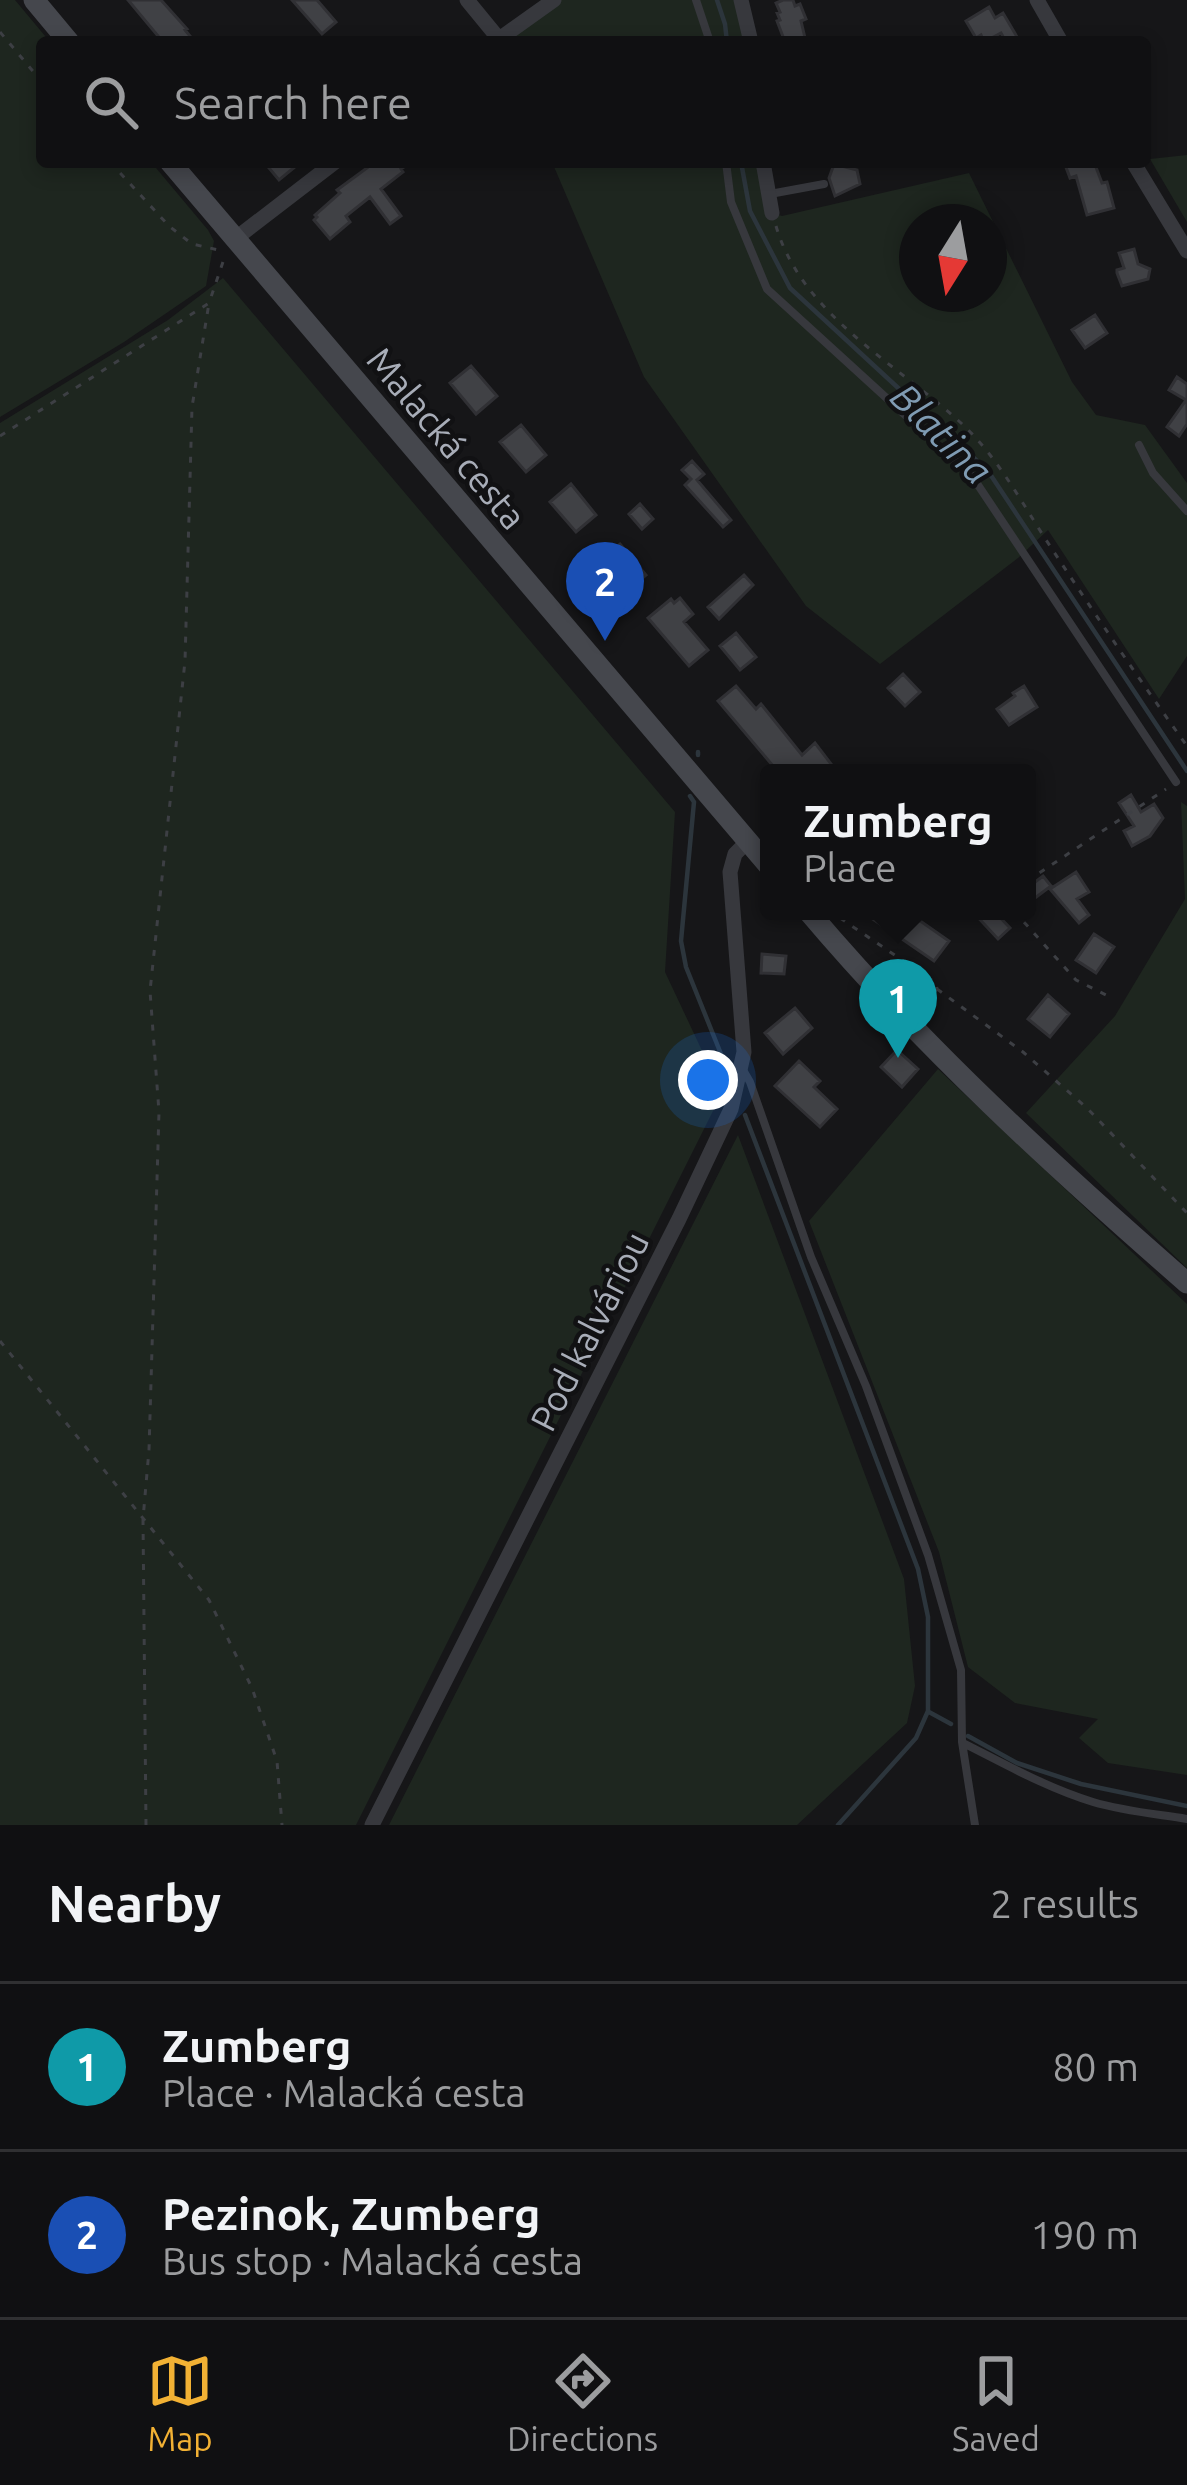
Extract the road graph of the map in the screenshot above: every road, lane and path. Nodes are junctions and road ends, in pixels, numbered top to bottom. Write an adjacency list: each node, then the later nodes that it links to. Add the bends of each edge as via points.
1 (34, 0): 8 (main road)
2 (467, 0): 9 (street)
3 (554, 0): 10 (street)
4 (696, 0): 11 (lane)
5 (741, 0): 12 (street)
6 (1036, 0): 13 (street)
7 (0, 32): 14 (path)
8 (64, 36)
9 (494, 36)
10 (503, 36)
11 (708, 36)
12 (750, 36)
13 (1057, 36)
14 (36, 75)
15 (116, 168): 24 (path, via 181,235 204,249)
16 (174, 168): 24 (main road, Malacká cesta)
17 (327, 168): 24 (street)
18 (727, 168): 30 (lane, via 731,202 767,289 972,476)
19 (765, 168): 22 (street)
20 (1137, 168): 25 (street)
21 (824, 184): 22 (lane)
22 (769, 195): 23 (street)
23 (772, 213)
24 (231, 245): 26 (path); 31 (main road, Malacká cesta)
25 (1187, 251)
26 (209, 303): 27 (path); 44 (path, via 192,407 185,662 150,991 159,1112)
27 (0, 436)
28 (1139, 445): 29 (lane)
29 (1187, 511)
30 (1176, 782): 33 (path)
31 (748, 841): 32 (main road, Malacká cesta); 40 (street, Pod kalváriou, via 730,872)
32 (760, 855)
33 (1036, 874)
34 (816, 920): 39 (main road)
35 (842, 920): 37 (path)
36 (1022, 920): 38 (path, via 1076,980)
37 (938, 989): 39 (path); 41 (path, via 1087,1108)
38 (1108, 996)
39 (908, 1021): 42 (main road)
40 (742, 1069): 45 (lane, via 928,1555 962,1670); 49 (street, Pod kalváriou, via 679,1220)
41 (1187, 1214)
42 (1187, 1283)
43 (0, 1341): 44 (path)
44 (143, 1519): 47 (path); 48 (path, via 209,1600 252,1688 277,1761)
45 (962, 1742): 46 (lane, via 1074,1796); 50 (lane)
46 (1187, 1819)
47 (146, 1825)
48 (282, 1825)
49 (372, 1825)
50 (975, 1825)

